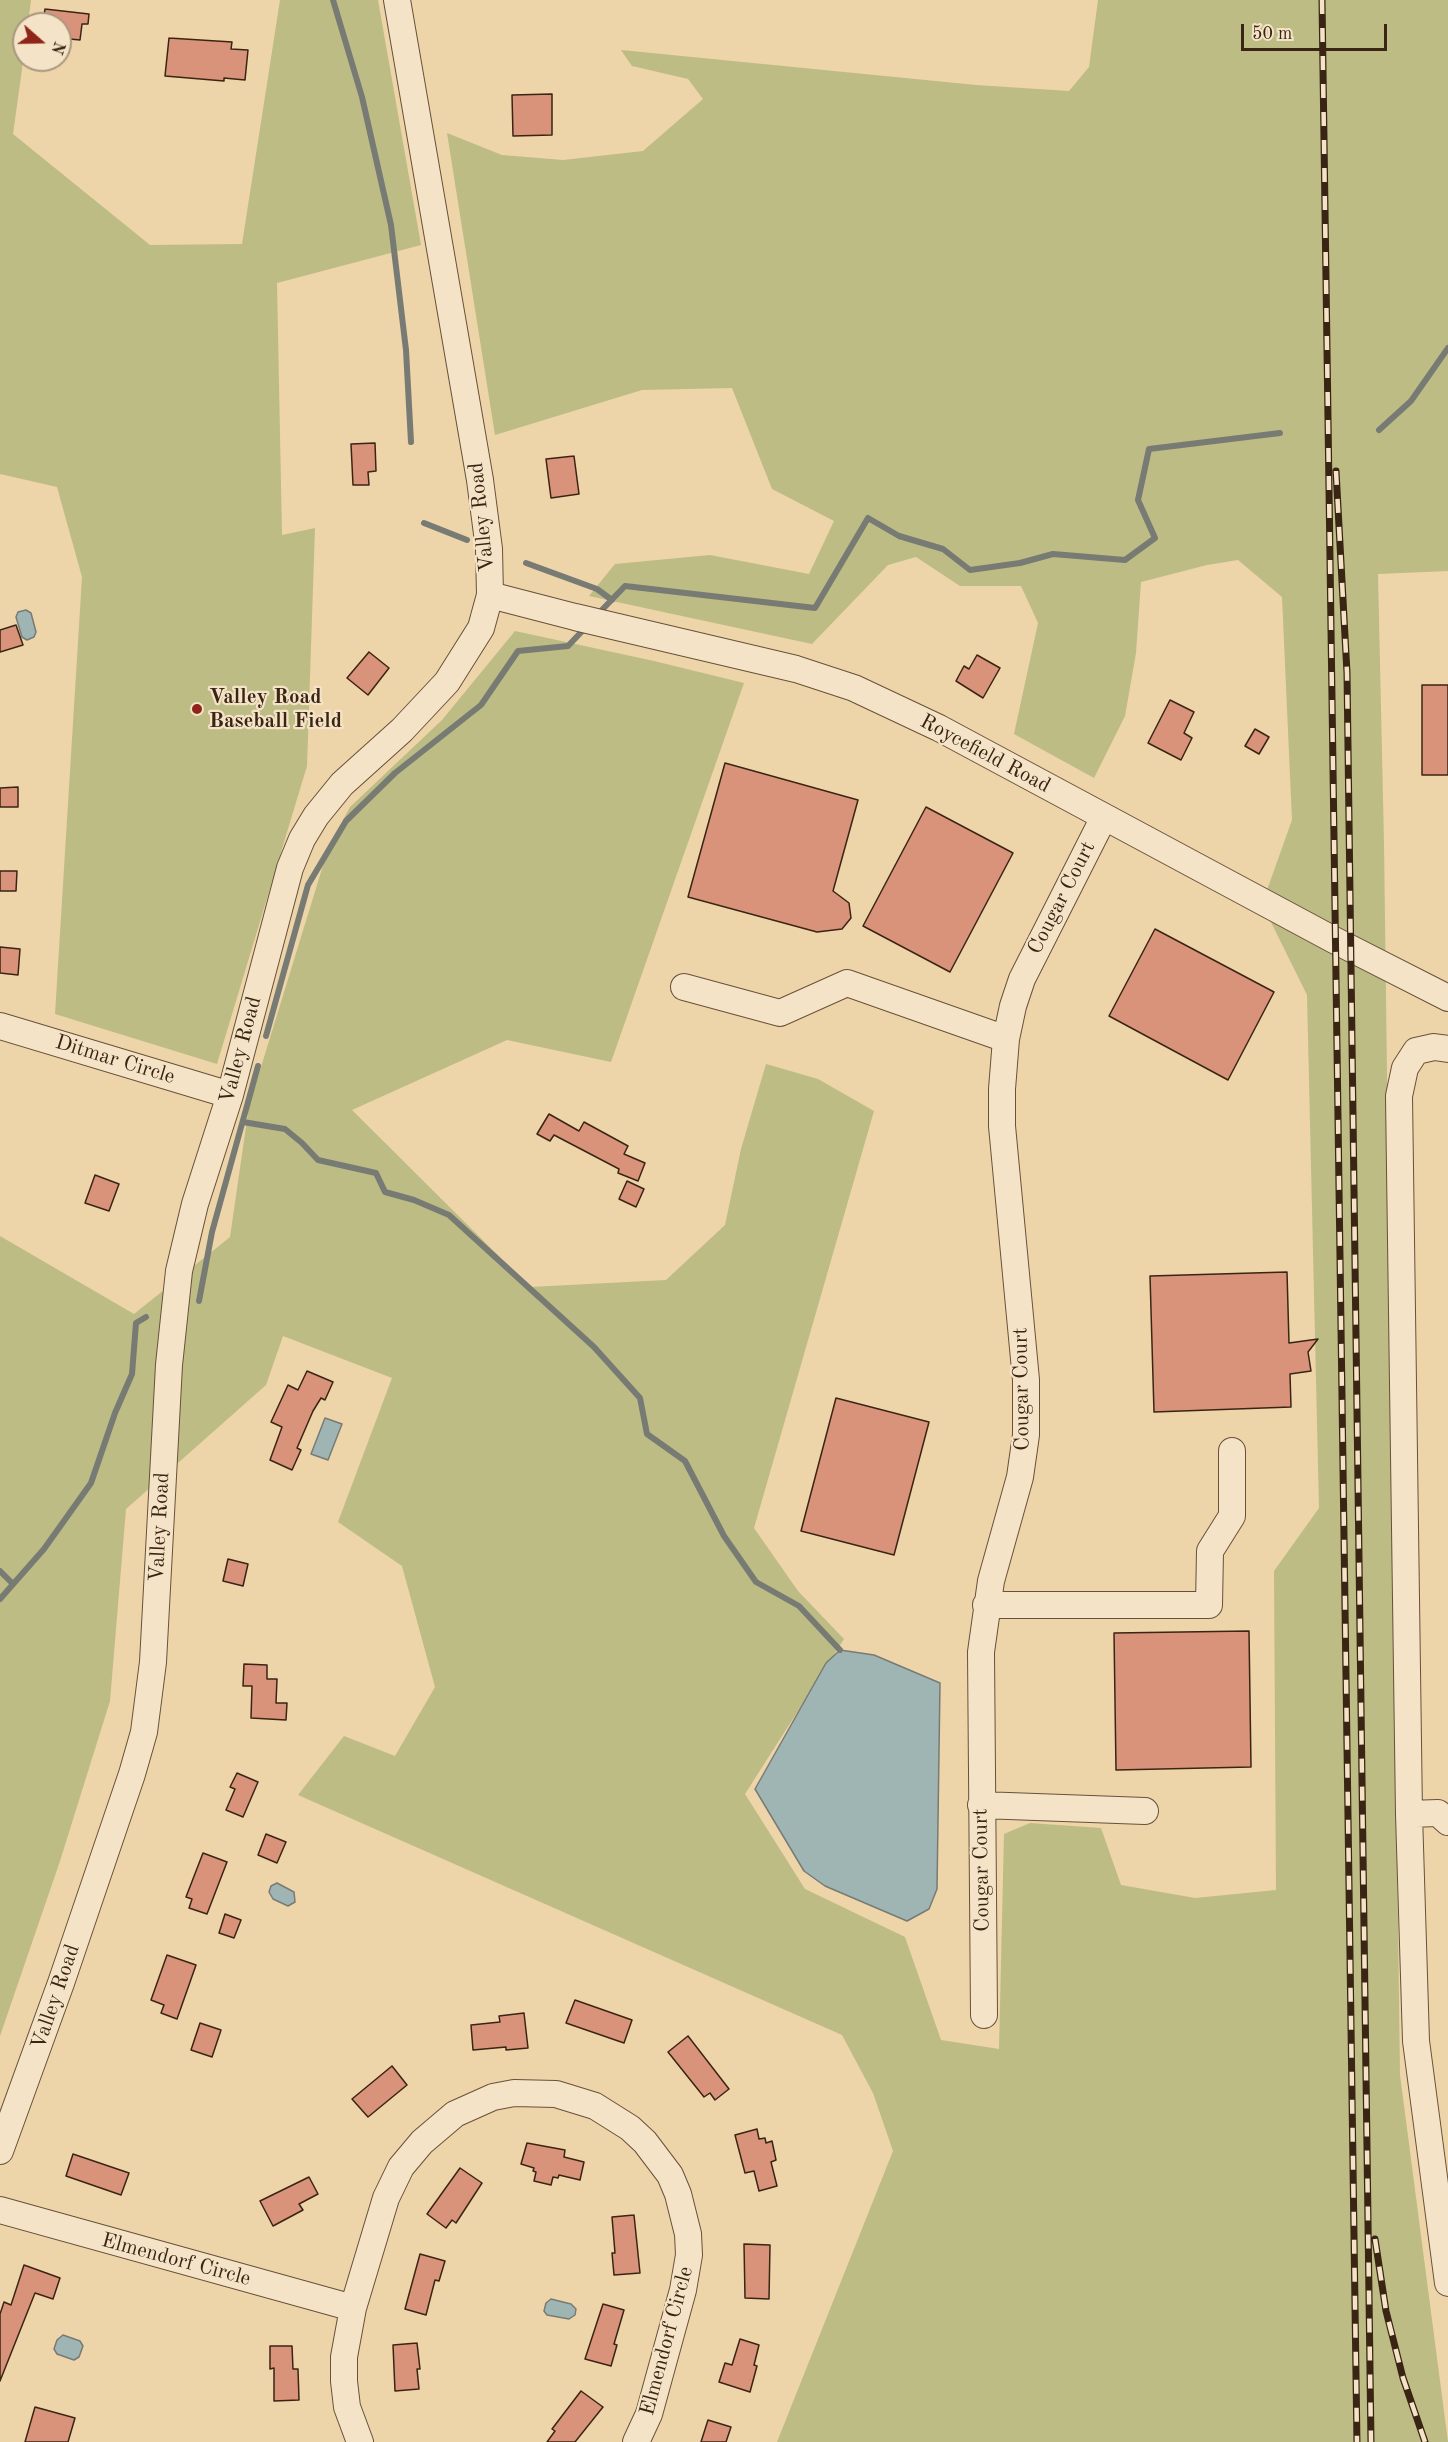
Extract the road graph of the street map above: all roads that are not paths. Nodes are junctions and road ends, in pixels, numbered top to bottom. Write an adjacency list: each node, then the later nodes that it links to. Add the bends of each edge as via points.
1 (397, 0): 2 (street, Valley Road, via 480,480)
2 (490, 595): 3 (street, Roycefield Road, via 796,669 854,688); 9 (street, Valley Road, via 482,628 447,682 402,730 342,784 302,838 279,902)
3 (1104, 817): 5 (street, Roycefield Road); 7 (street, Cougar Court, via 1022,980)
4 (684, 987): 7 (street, via 780,1013 847,983)
5 (1448, 998)
6 (0, 1026): 9 (street, Ditmar Circle)
7 (1006, 1039): 11 (street, Cougar Court, via 1002,1126 1026,1380 1026,1435 1020,1477)
8 (1448, 1049): 14 (street, via 1416,1051 1405,1068 1400,1096)
9 (230, 1095): 17 (street, Valley Road, via 195,1204 177,1282 153,1662 144,1732 61,1983)
10 (1232, 1451): 11 (street, via 1232,1516 1210,1551 1209,1605)
11 (986, 1605): 12 (street, Cougar Court, via 981,1652)
12 (981, 1805): 13 (street); 16 (street, Cougar Court)
13 (1145, 1812)
14 (1409, 1814): 15 (street, via 1438,1813); 19 (street, via 1416,2041)
15 (1448, 1822)
16 (984, 2015)
17 (0, 2151)
18 (0, 2211): 20 (street, Elmendorf Circle)
19 (1448, 2283)
20 (353, 2308): 21 (street, Elmendorf Circle, via 344,2381 347,2407); 22 (street, Elmendorf Circle, via 386,2198 401,2167 422,2142 455,2114 493,2097 514,2093 556,2094 595,2106 638,2135 670,2175 688,2234 683,2290 649,2414)
21 (360, 2442)
22 (636, 2442)

